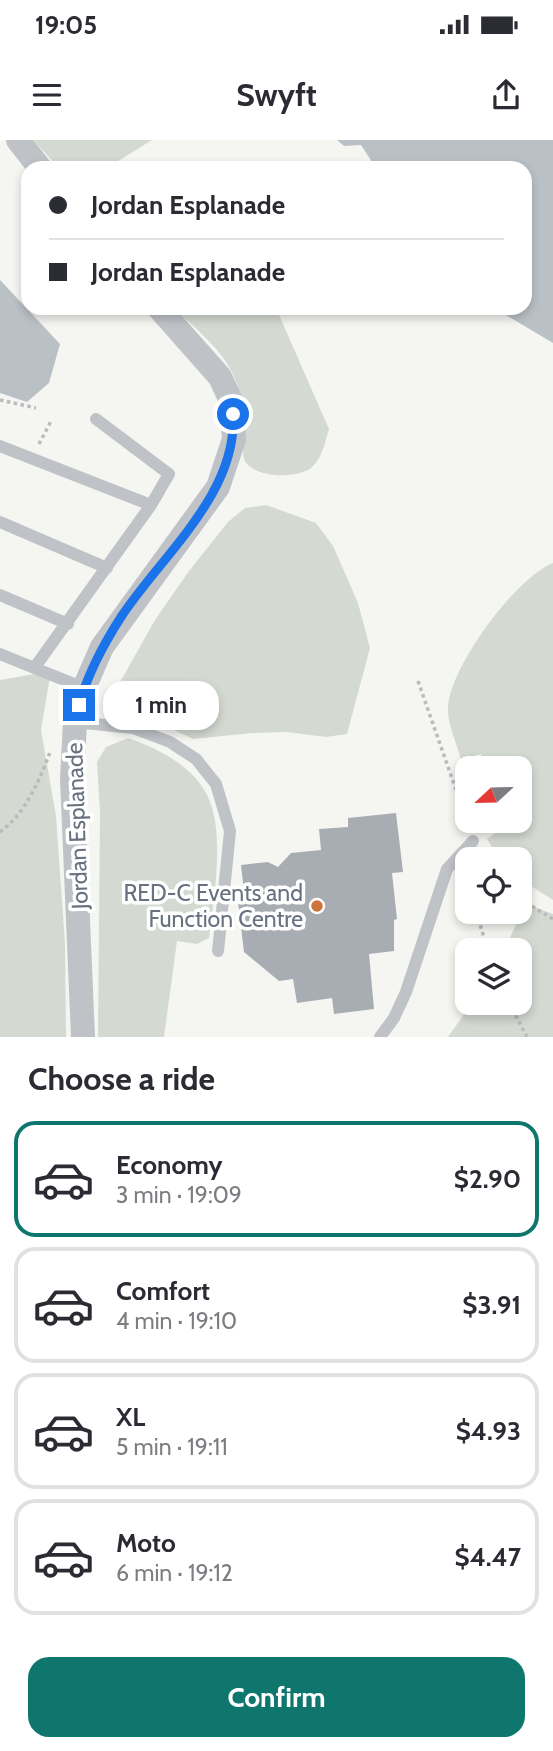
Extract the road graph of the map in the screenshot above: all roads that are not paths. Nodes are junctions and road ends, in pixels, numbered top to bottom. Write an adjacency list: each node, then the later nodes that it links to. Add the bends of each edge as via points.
1 (18, 140): 2 (street)
2 (34, 161)
3 (165, 315): 13 (street, Jordan Esplanade, via 220,377 231,401 234,439 218,487 122,616)
4 (96, 419): 6 (lane, via 169,474)
5 (0, 446): 6 (lane)
6 (151, 505): 8 (lane)
7 (0, 522): 8 (lane)
8 (107, 568): 10 (lane)
9 (0, 595): 10 (lane)
10 (68, 624): 12 (lane)
11 (0, 654): 12 (lane)
12 (35, 667): 13 (lane)
13 (84, 688): 14 (street, Jordan Esplanade)
14 (75, 722): 16 (lane, via 133,728 170,742 196,759 216,784 230,831); 17 (street, Jordan Esplanade, via 72,768)
15 (473, 841): 18 (lane, via 447,869 406,992)
16 (218, 951)
17 (83, 1037)
18 (380, 1037)

